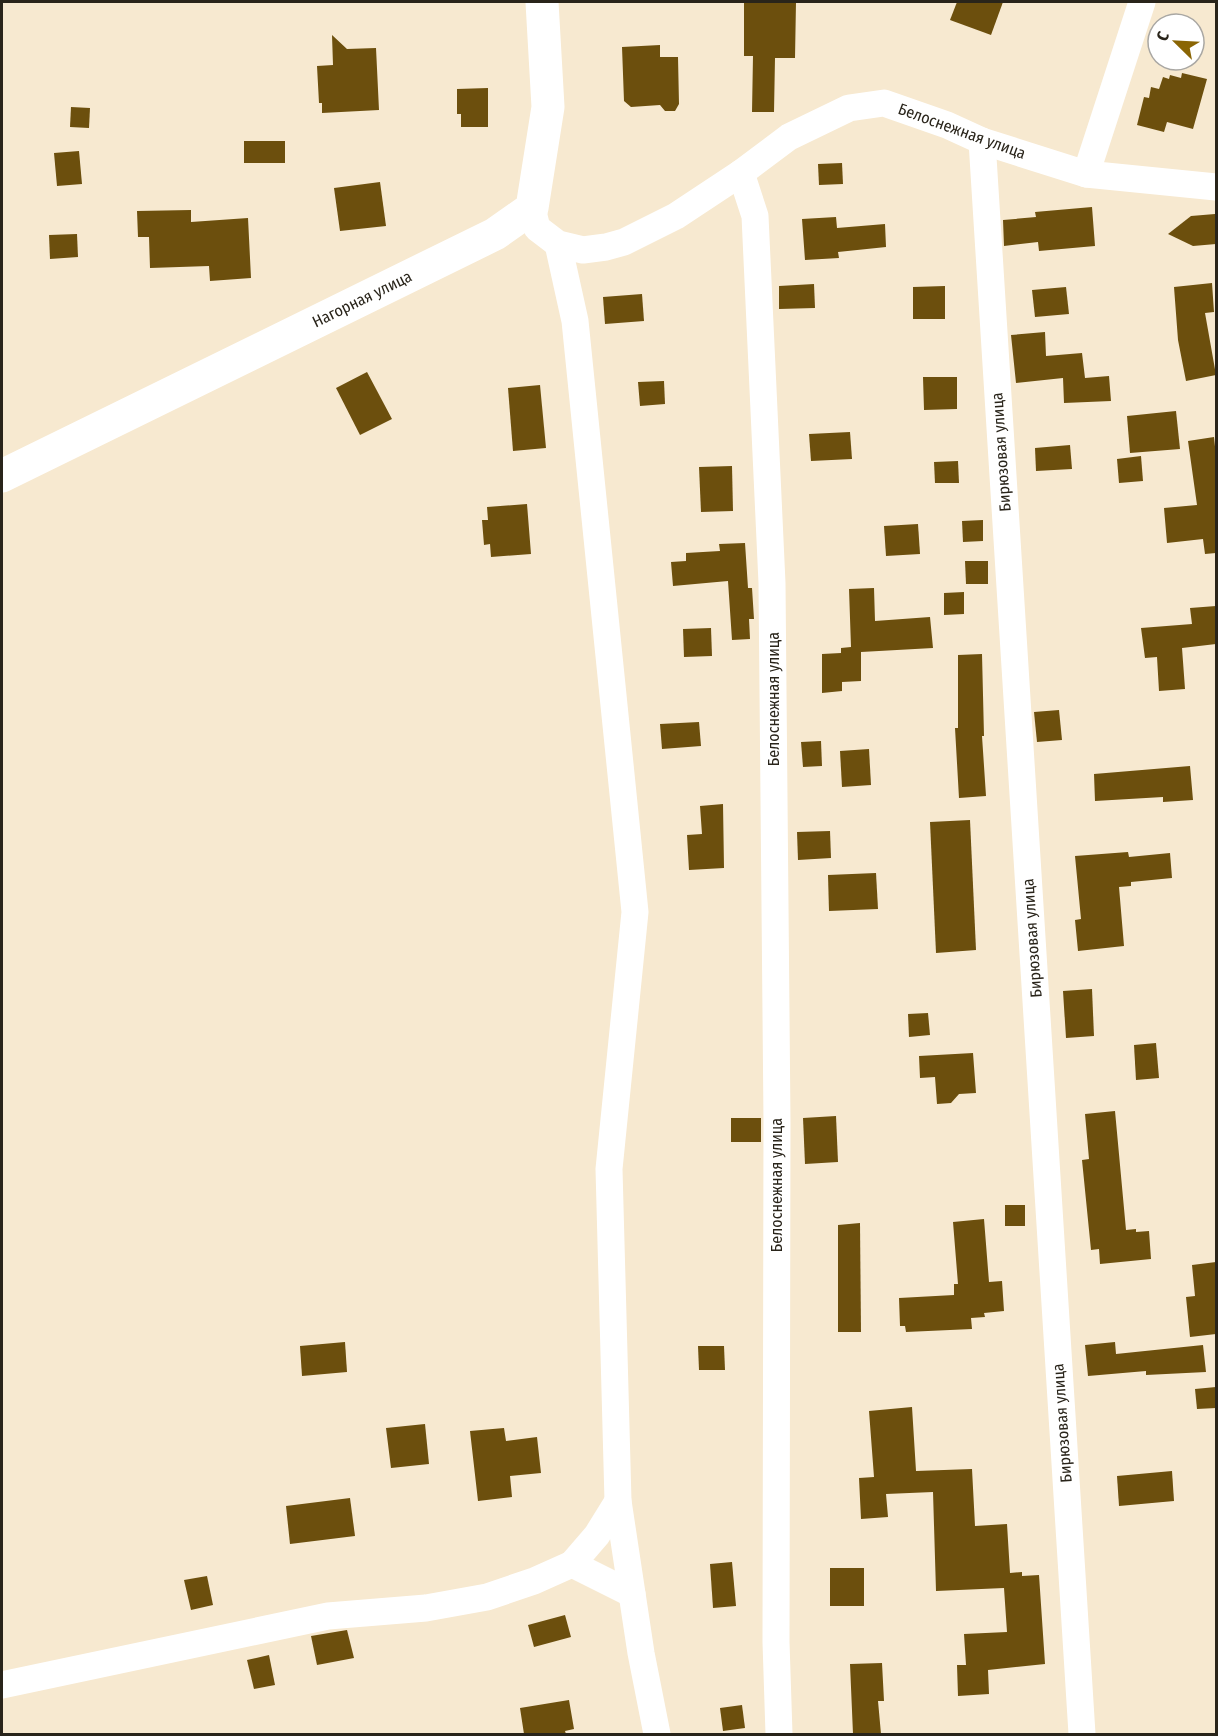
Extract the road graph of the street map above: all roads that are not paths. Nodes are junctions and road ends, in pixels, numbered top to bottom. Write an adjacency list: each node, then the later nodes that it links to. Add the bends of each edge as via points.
1 (543, 2): 7 (street, via 548,107)
2 (1142, 2): 5 (street)
3 (982, 141): 4 (street, Белоснежная улица, via 884,104 849,108 789,137); 5 (street, Белоснежная улица); 16 (street, Бирюзовая улица)
4 (741, 172): 8 (street, via 676,216 624,242 583,250); 15 (street, Белоснежная улица, via 755,216 772,583)
5 (1086, 174): 6 (street, Белоснежная улица)
6 (1216, 187)
7 (532, 208): 8 (street, via 537,228); 9 (street, Нагорная улица, via 495,234)
8 (558, 244): 10 (street, via 575,321 635,912 609,1168)
9 (2, 476)
10 (618, 1500): 11 (street, via 597,1535); 12 (street)
11 (572, 1564): 12 (street); 13 (street, via 487,1598 426,1608 328,1616)
12 (632, 1594): 14 (street)
13 (2, 1685)
14 (657, 1734)
15 (779, 1734)
16 (1082, 1734)

